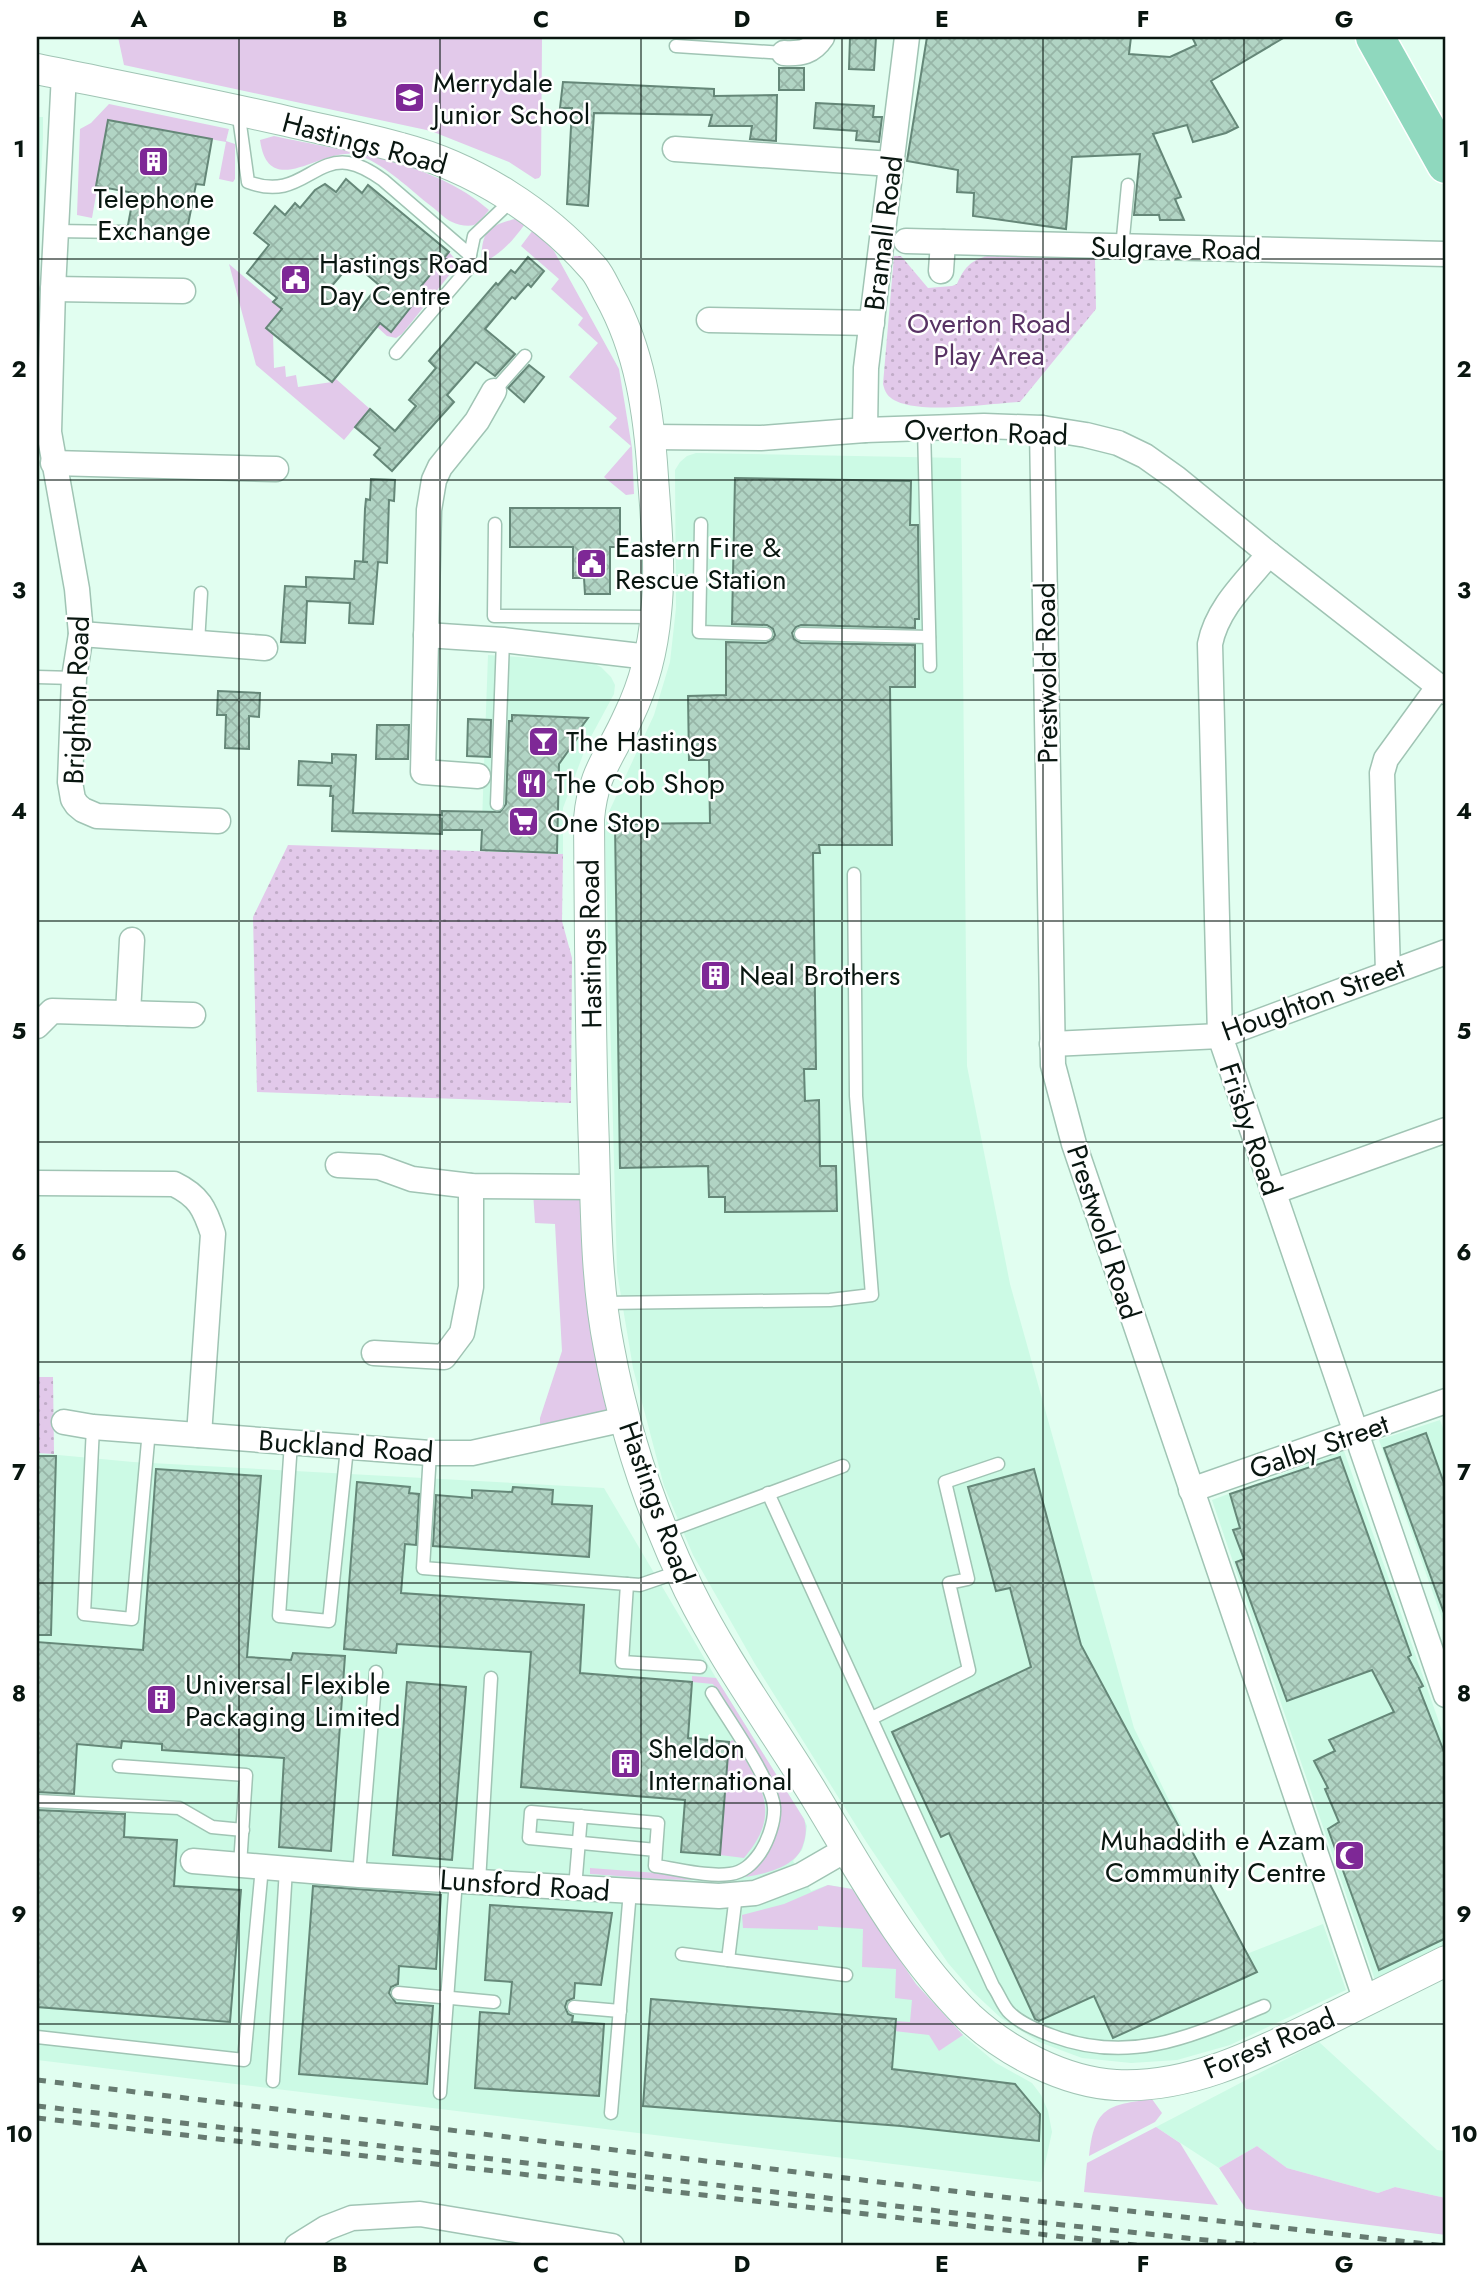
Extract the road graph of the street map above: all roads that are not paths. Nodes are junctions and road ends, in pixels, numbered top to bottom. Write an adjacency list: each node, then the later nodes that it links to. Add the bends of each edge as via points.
1 (822, 37): 5 (street, via 801,54)
2 (908, 37): 9 (street, Bramall Road)
3 (1376, 37): 10 (main road)
4 (676, 46): 5 (lane)
5 (784, 53)
6 (50, 72): 7 (street, Hastings Road); 13 (street, Brighton Road)
7 (239, 110): 12 (street, Hastings Road, via 404,148 461,169); 19 (lane, via 248,182 277,188 329,166 346,163 367,169)
8 (675, 149): 9 (street)
9 (891, 164): 24 (street, Bramall Road)
10 (1446, 164)
11 (1128, 185): 17 (lane)
12 (513, 199): 19 (lane, via 474,236); 31 (street, Hastings Road, via 596,271 622,318 638,367)
13 (55, 231): 14 (lane); 21 (street, Brighton Road)
14 (124, 232)
15 (906, 241): 16 (street, Sulgrave Road)
16 (943, 242): 17 (street, Sulgrave Road); 20 (street)
17 (1122, 248): 18 (street, Sulgrave Road)
18 (1446, 254)
19 (470, 255): 25 (lane, via 467,270)
20 (941, 271)
21 (52, 289): 22 (street); 32 (street, Brighton Road)
22 (184, 291)
23 (709, 320): 24 (street)
24 (872, 323): 30 (street, Bramall Road)
25 (396, 353)
26 (525, 356): 27 (lane)
27 (495, 391): 44 (street, via 434,480)
28 (924, 428): 29 (street, Overton Road); 30 (street, Overton Road); 45 (lane)
29 (1042, 428): 36 (street, Overton Road, via 1118,443 1145,456); 65 (street, Prestwold Road)
30 (865, 430): 31 (street, Overton Road, via 761,438)
31 (650, 437): 37 (street, Hastings Road)
32 (47, 452): 33 (street); 41 (street, Brighton Road, via 77,589)
33 (276, 469)
34 (495, 524): 40 (lane, via 494,616)
35 (701, 524): 38 (lane)
36 (1269, 554): 53 (street, Overton Road); 64 (street, Frisby Road, via 1226,606 1214,625 1210,644)
37 (658, 582): 38 (lane); 40 (street, Hastings Road)
38 (700, 583): 42 (lane, via 699,632)
39 (201, 593): 47 (lane)
40 (656, 617): 49 (street, Hastings Road)
41 (81, 634): 47 (street); 52 (street, Brighton Road)
42 (766, 634)
43 (801, 634): 45 (lane)
44 (426, 635): 46 (street); 54 (street, via 424,772)
45 (929, 638): 50 (lane)
46 (503, 640): 49 (street); 55 (lane)
47 (198, 643): 48 (street)
48 (265, 648)
49 (649, 657): 70 (street, Hastings Road, via 629,716 591,796)
50 (930, 666)
51 (37, 677): 52 (lane)
52 (74, 678): 56 (street, Brighton Road, via 69,782 77,805 97,816 113,818)
53 (1443, 689): 60 (street, via 1386,759 1382,773)
54 (478, 776)
55 (497, 804)
56 (218, 821)
57 (854, 874): 72 (lane, via 856,1097 872,1295 830,1300)
58 (132, 940): 61 (street)
59 (1446, 952): 60 (street, Houghton Street)
60 (1388, 972): 64 (street, Houghton Street)
61 (128, 1013): 62 (street); 63 (street, via 52,1012)
62 (193, 1015)
63 (37, 1026)
64 (1220, 1036): 65 (street, Houghton Street); 71 (street, Frisby Road)
65 (1052, 1044): 86 (street, Prestwold Road, via 1059,1094 1074,1144)
66 (1446, 1130): 71 (street)
67 (338, 1165): 69 (street, via 379,1167 412,1179)
68 (37, 1182): 80 (street, via 174,1184 189,1192 205,1211 212,1234)
69 (471, 1186): 70 (street); 73 (street, via 471,1287 463,1334 444,1357)
70 (595, 1187): 72 (street, Hastings Road)
71 (1273, 1192): 79 (street, Frisby Road)
72 (603, 1303): 75 (street, Hastings Road)
73 (374, 1353)
74 (1446, 1401): 79 (street, Galby Street)
75 (625, 1419): 83 (street, Buckland Road, via 472,1453); 88 (street, Hastings Road)
76 (64, 1422): 77 (street, Buckland Road)
77 (93, 1427): 78 (street, Buckland Road); 78 (lane, via 83,1614 132,1619)
78 (149, 1430): 80 (street, Buckland Road)
79 (1356, 1434): 86 (street, Galby Street); 95 (street, Frisby Road)
80 (199, 1435): 81 (street, Buckland Road)
81 (291, 1443): 82 (street, Buckland Road); 82 (lane, via 279,1616 330,1621)
82 (347, 1448): 83 (street, Buckland Road)
83 (430, 1453): 90 (lane, via 423,1568)
84 (998, 1464): 96 (lane, via 946,1482 968,1579 948,1583 969,1670)
85 (843, 1466): 87 (lane)
86 (1191, 1490): 117 (street, Prestwold Road)
87 (768, 1493): 88 (lane); 96 (lane)
88 (665, 1532): 89 (street, Hastings Road)
89 (681, 1571): 90 (lane, via 639,1585); 102 (street, Hastings Road, via 729,1660)
90 (627, 1584): 91 (lane, via 622,1662)
91 (700, 1667)
92 (376, 1672): 106 (lane)
93 (491, 1678): 107 (lane)
94 (712, 1693): 103 (lane, via 770,1788 771,1828 749,1867 731,1874 655,1866)
95 (1446, 1695)
96 (872, 1718): 119 (lane, via 993,1986 1010,2013 1070,2043 1106,2049 1184,2038)
97 (119, 1766): 100 (lane, via 246,1775)
98 (37, 1801): 100 (lane, via 179,1808 212,1827)
99 (581, 1816): 101 (lane); 101 (lane, via 531,1812 529,1838); 103 (lane, via 658,1823)
100 (243, 1830): 105 (lane)
101 (579, 1843): 103 (lane); 108 (lane)
102 (847, 1849): 110 (street, Lunsford Road, via 802,1875 755,1893); 123 (street, Hastings Road, via 902,1937 972,2019 1008,2046)
103 (656, 1850)
104 (193, 1861): 105 (street, Lunsford Road)
105 (263, 1867): 106 (street, Lunsford Road); 122 (lane, via 244,2060); 124 (lane)
106 (359, 1875): 107 (street, Lunsford Road)
107 (468, 1881): 108 (street, Lunsford Road); 116 (lane)
108 (575, 1888): 109 (street, Lunsford Road)
109 (630, 1891): 110 (street, Lunsford Road); 121 (lane)
110 (736, 1895): 112 (lane)
111 (682, 1954): 112 (lane)
112 (728, 1960): 114 (lane)
113 (1446, 1961): 117 (street, Forest Road)
114 (846, 1975)
115 (398, 1993): 116 (lane)
116 (446, 1998): 118 (lane); 125 (lane)
117 (1366, 2001): 123 (street, Forest Road, via 1218,2068 1137,2085)
118 (494, 2002)
119 (1264, 2006)
120 (574, 2007): 121 (lane)
121 (620, 2011): 126 (lane)
122 (37, 2037)
123 (1083, 2080)
124 (273, 2081)
125 (440, 2093)
126 (611, 2113)
127 (297, 2246): 128 (street, via 352,2218 419,2214)
128 (612, 2246)

